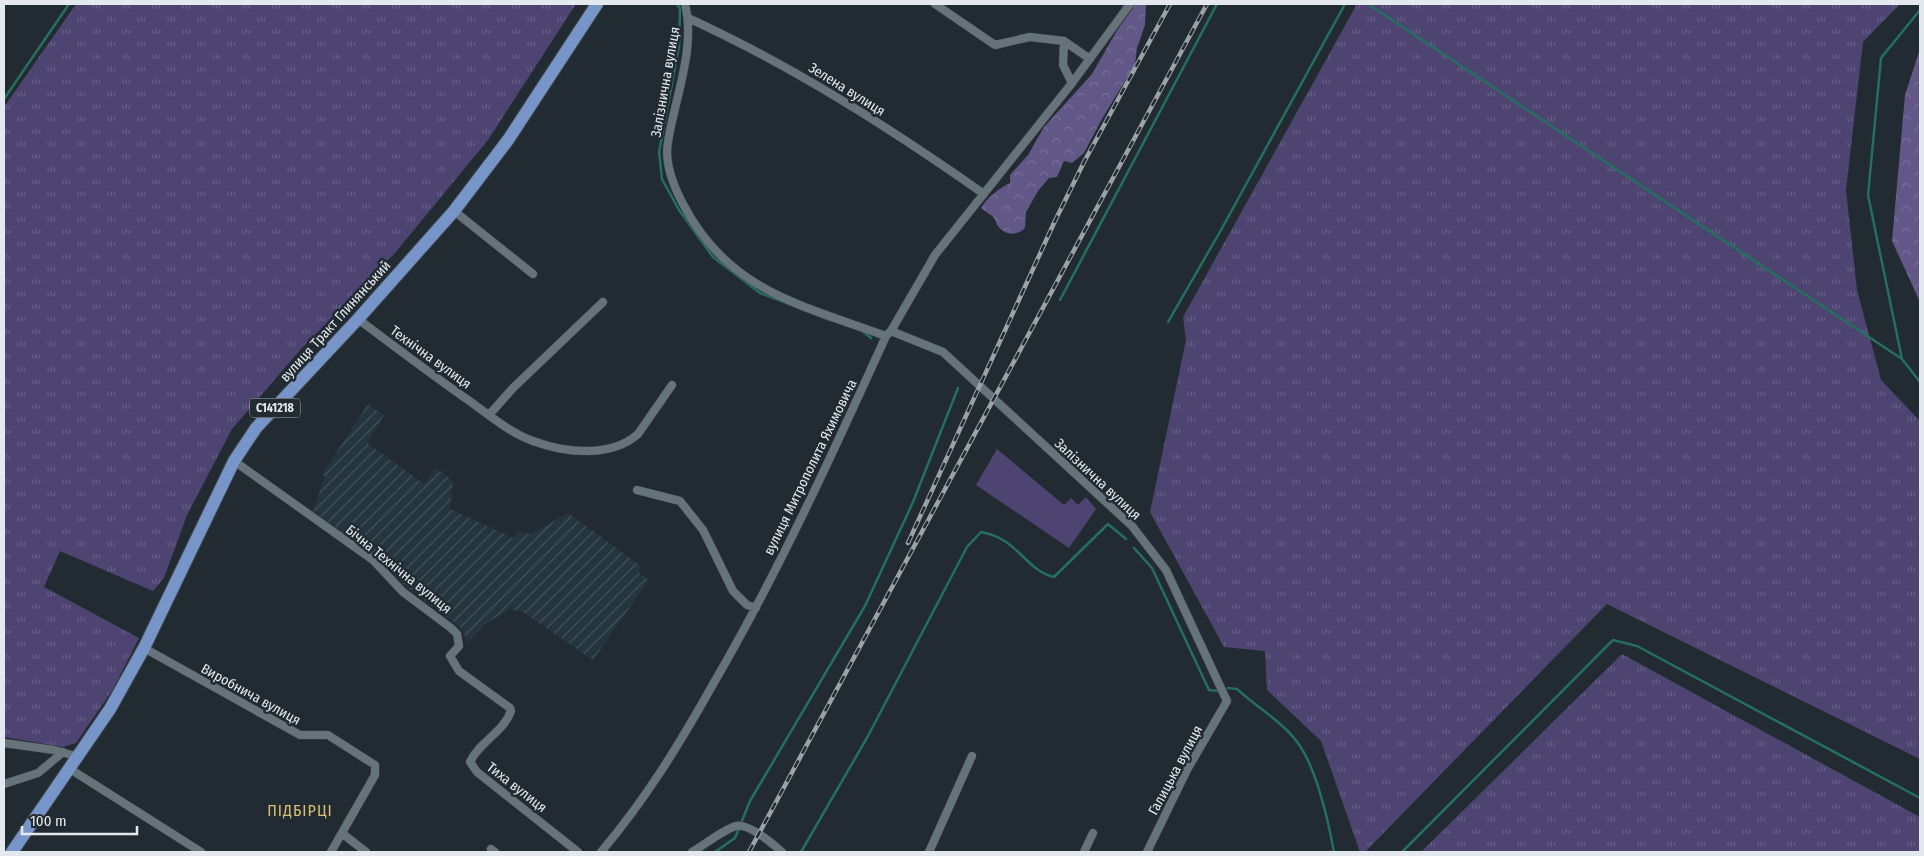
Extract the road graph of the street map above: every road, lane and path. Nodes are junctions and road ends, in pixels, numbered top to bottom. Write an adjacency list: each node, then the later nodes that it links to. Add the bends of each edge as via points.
1 (597, 4): 10 (main road, вулиця Тракт Глинянський / С141218, via 508,140)
2 (685, 4): 5 (street, Залізнична вулиця)
3 (935, 4): 6 (street, via 995,45 1030,37)
4 (1130, 4): 7 (street)
5 (688, 18): 9 (street, Зелена вулиця, via 742,42 826,89); 14 (street, Залізнична вулиця, via 688,41 667,144 675,190 686,212 725,262 759,287 776,296)
6 (1064, 41): 7 (street); 8 (street, via 1063,65)
7 (1090, 59): 8 (street)
8 (1072, 83): 9 (street)
9 (984, 194): 14 (street, via 935,255)
10 (454, 211): 11 (street); 13 (main road, вулиця Тракт Глинянський / С141218)
11 (533, 274)
12 (603, 302): 16 (street)
13 (358, 319): 16 (street, Технічна вулиця); 17 (main road, вулиця Тракт Глинянський / С141218, via 256,428)
14 (888, 334): 19 (street, вулиця Митрополита Яхимовича); 21 (street, Залізнична вулиця, via 943,352 1132,526 1166,570)
15 (672, 385): 16 (street, Технічна вулиця, via 638,434 623,444 596,450 567,449 532,440)
16 (489, 415)
17 (234, 461): 20 (main road, вулиця Тракт Глинянський / С141218); 22 (street, Бічна Технічна вулиця, via 373,560 403,592 451,628 457,634 459,646 450,656 459,671)
18 (637, 490): 19 (street, via 680,502 703,530 734,591 747,605)
19 (756, 608): 36 (street, вулиця Митрополита Яхимовича, via 673,755)
20 (144, 648): 26 (main road, вулиця Тракт Глинянський / С141218); 30 (street, Виробнича вулиця, via 300,735 328,735 375,765 375,775)
21 (1227, 701): 41 (street, Галицька вулиця, via 1187,770)
22 (511, 711): 35 (street, Тиха вулиця, via 470,762 477,772)
23 (4, 744): 24 (street)
24 (63, 752): 26 (street); 28 (street, via 38,773)
25 (972, 756): 39 (street)
26 (79, 757): 27 (main road, вулиця Тракт Глинянський / С141218)
27 (70, 769): 31 (main road, вулиця Тракт Глинянський / С141218); 32 (street)
28 (4, 784)
29 (1093, 833): 40 (street)
30 (343, 834): 33 (street); 34 (street)
31 (12, 852)
32 (200, 852)
33 (331, 852)
34 (366, 852)
35 (578, 852)
36 (601, 852)
37 (692, 852): 38 (street, via 735,826 761,836)
38 (782, 852)
39 (929, 852)
40 (1084, 852)
41 (1147, 852)

